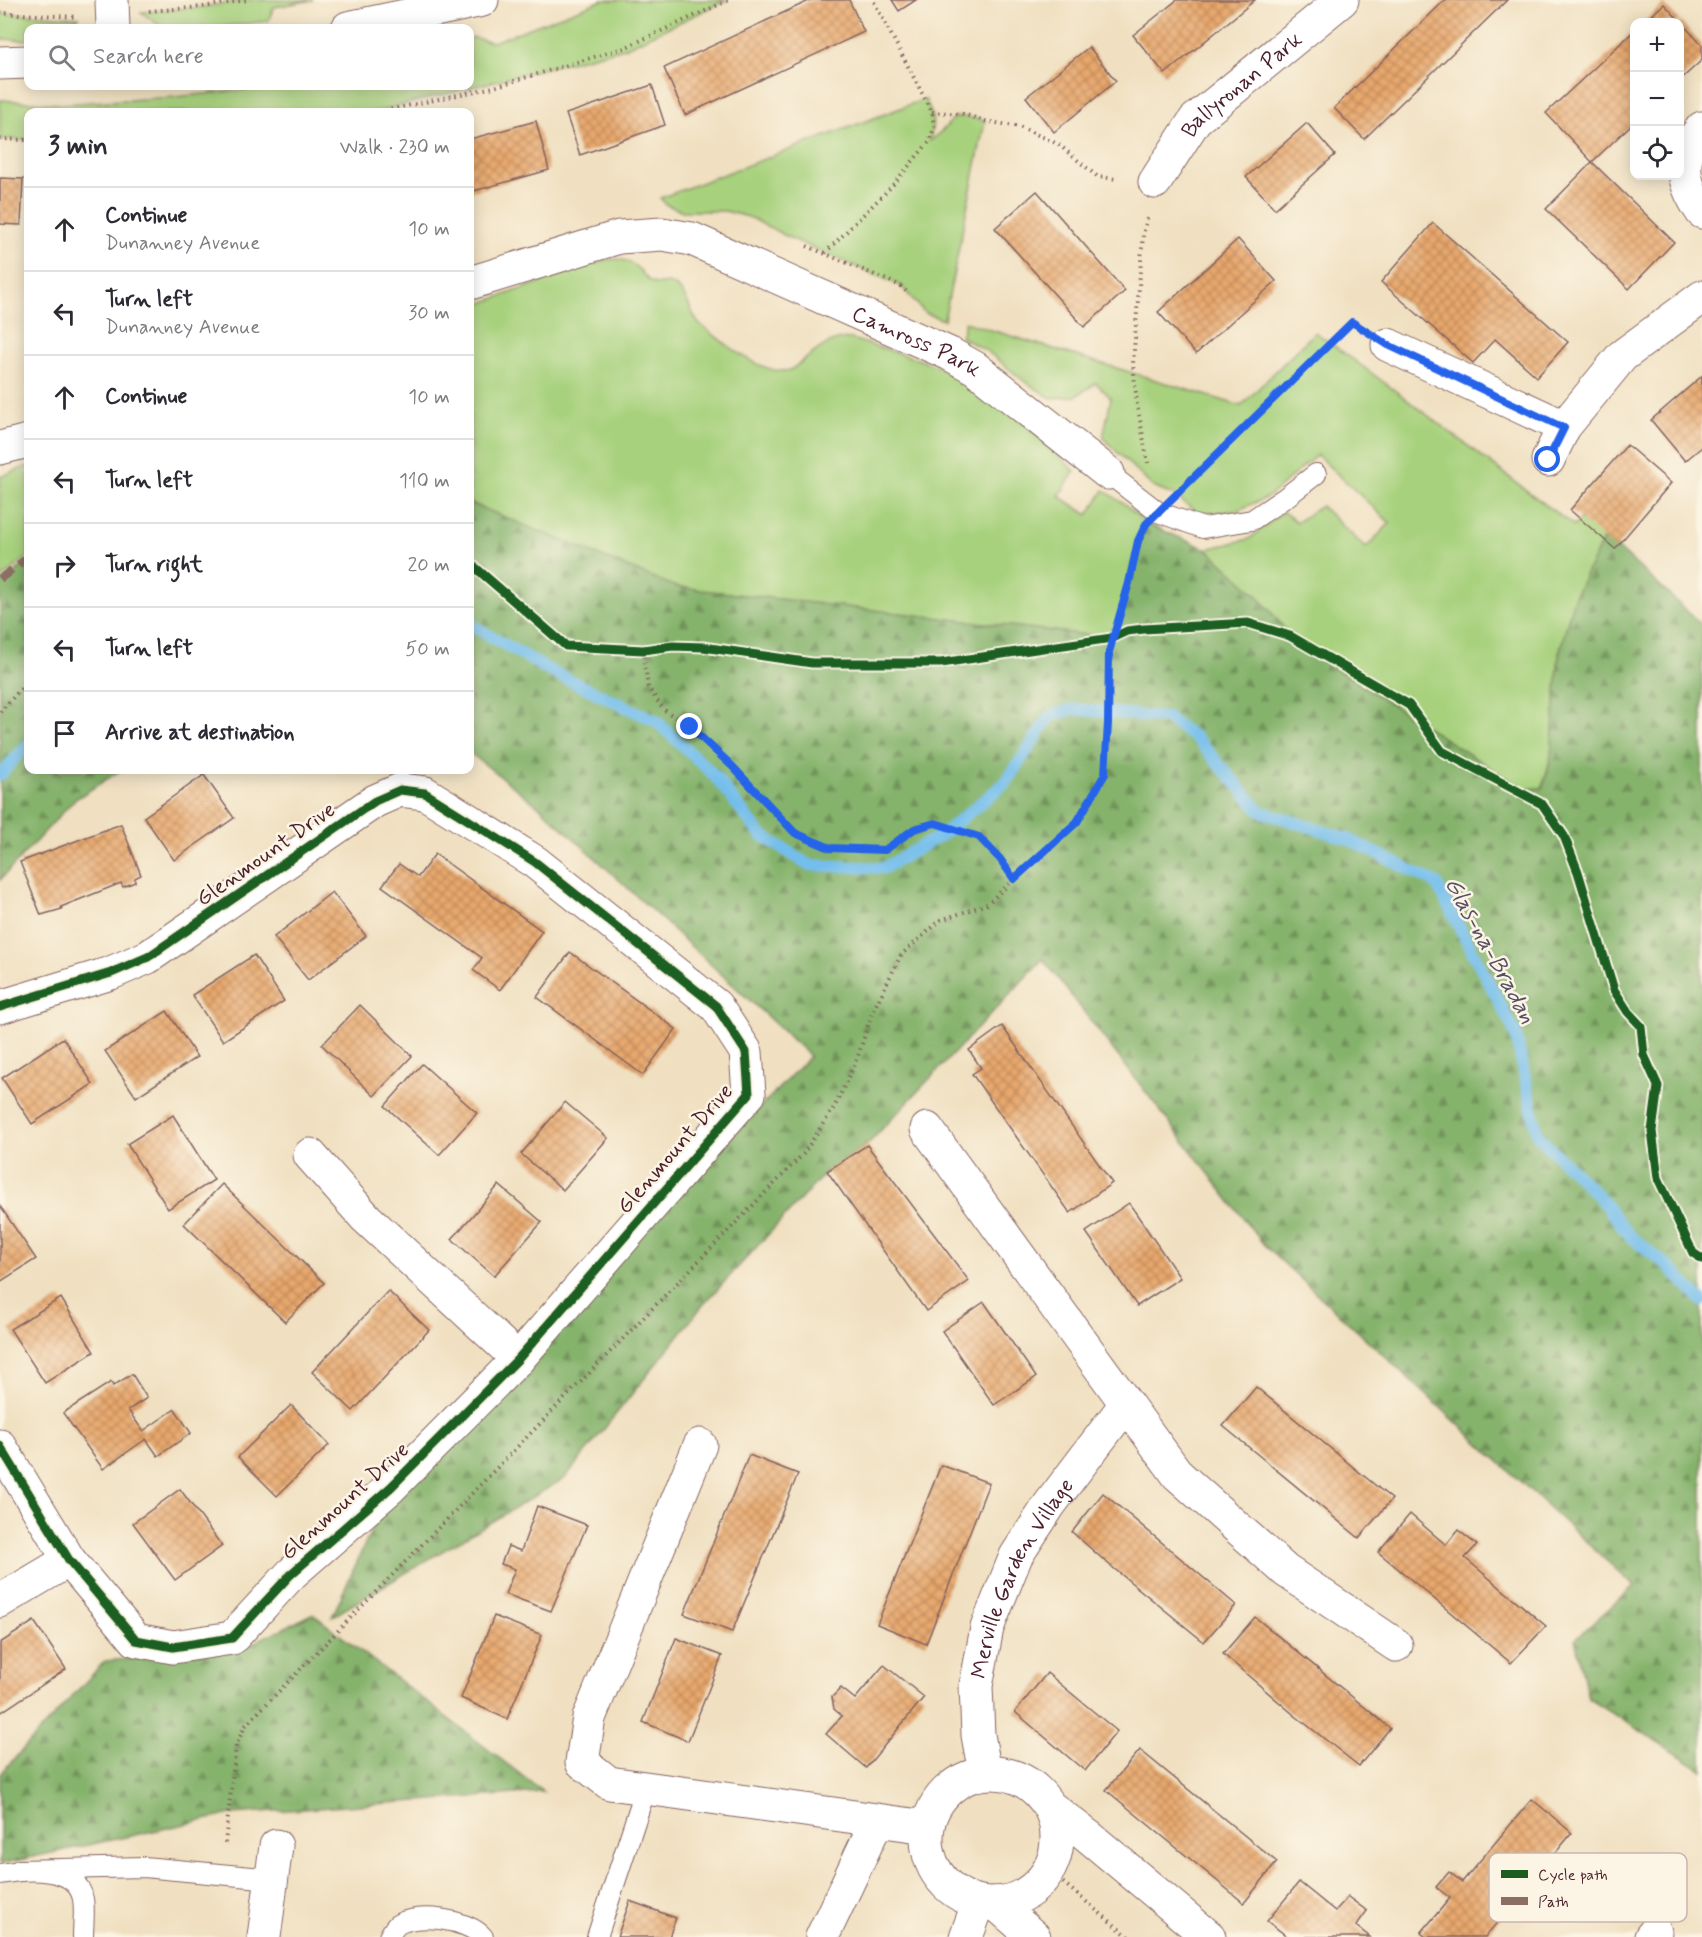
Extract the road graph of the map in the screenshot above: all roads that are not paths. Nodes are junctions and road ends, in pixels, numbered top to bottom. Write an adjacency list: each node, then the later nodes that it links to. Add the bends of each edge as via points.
1 (112, 0): 4 (street)
2 (482, 0): 5 (street)
3 (1342, 0): 9 (street, Ballyronan Park, via 1195,120)
4 (113, 24)
5 (367, 24)
6 (24, 62): 7 (street)
7 (0, 63)
8 (1702, 128): 10 (street, via 1691,141 1683,170)
9 (1155, 182)
10 (1702, 212)
11 (474, 282): 18 (street, Camross Park, via 618,237 662,234 692,239 975,368)
12 (1702, 297): 14 (street, via 1622,356)
13 (1388, 345): 14 (street)
14 (1564, 428): 17 (street)
15 (24, 442): 16 (street)
16 (0, 448)
17 (1548, 460)
18 (1108, 473): 19 (lane, Camross Park, via 1158,512 1203,528 1252,520)
19 (1316, 474)
20 (0, 1007): 23 (street, Glenmount Drive, via 111,973 148,957 375,801 400,790 425,793 535,862 716,1006 746,1052 749,1094)
21 (927, 1130): 24 (street)
22 (310, 1155): 23 (street, via 366,1218)
23 (518, 1359): 27 (street, Glenmount Drive, via 391,1487 291,1574 232,1638 173,1647 136,1640)
24 (1126, 1404): 29 (street, via 1178,1475 1286,1571); 30 (street, Merville Garden Village, via 1016,1556 987,1628 976,1686 978,1735)
25 (700, 1445): 31 (street, via 589,1718 582,1762 609,1783)
26 (0, 1446): 27 (street, Glenmount Drive)
27 (69, 1560): 28 (street)
28 (0, 1601)
29 (1396, 1645)
30 (985, 1773): 32 (street, via 1022,1780 1038,1791); 34 (street, via 947,1790 934,1807)
31 (646, 1788): 33 (street); 43 (lane)
32 (1049, 1806): 38 (street, via 1057,1840 1049,1871 1027,1894 1012,1901); 47 (street)
33 (877, 1821): 34 (street); 44 (street)
34 (927, 1827): 38 (street, via 926,1844 938,1875 963,1897)
35 (276, 1846): 37 (street)
36 (9, 1872): 37 (lane, via 144,1867); 39 (lane, via 48,1870 76,1884 83,1897)
37 (272, 1879): 40 (street)
38 (987, 1903): 45 (street); 46 (street)
39 (83, 1937)
40 (264, 1937)
41 (389, 1937): 42 (lane, via 396,1926 412,1919 432,1918 463,1924)
42 (483, 1937)
43 (597, 1937)
44 (822, 1937)
45 (966, 1937)
46 (1034, 1937)
47 (1209, 1937)

